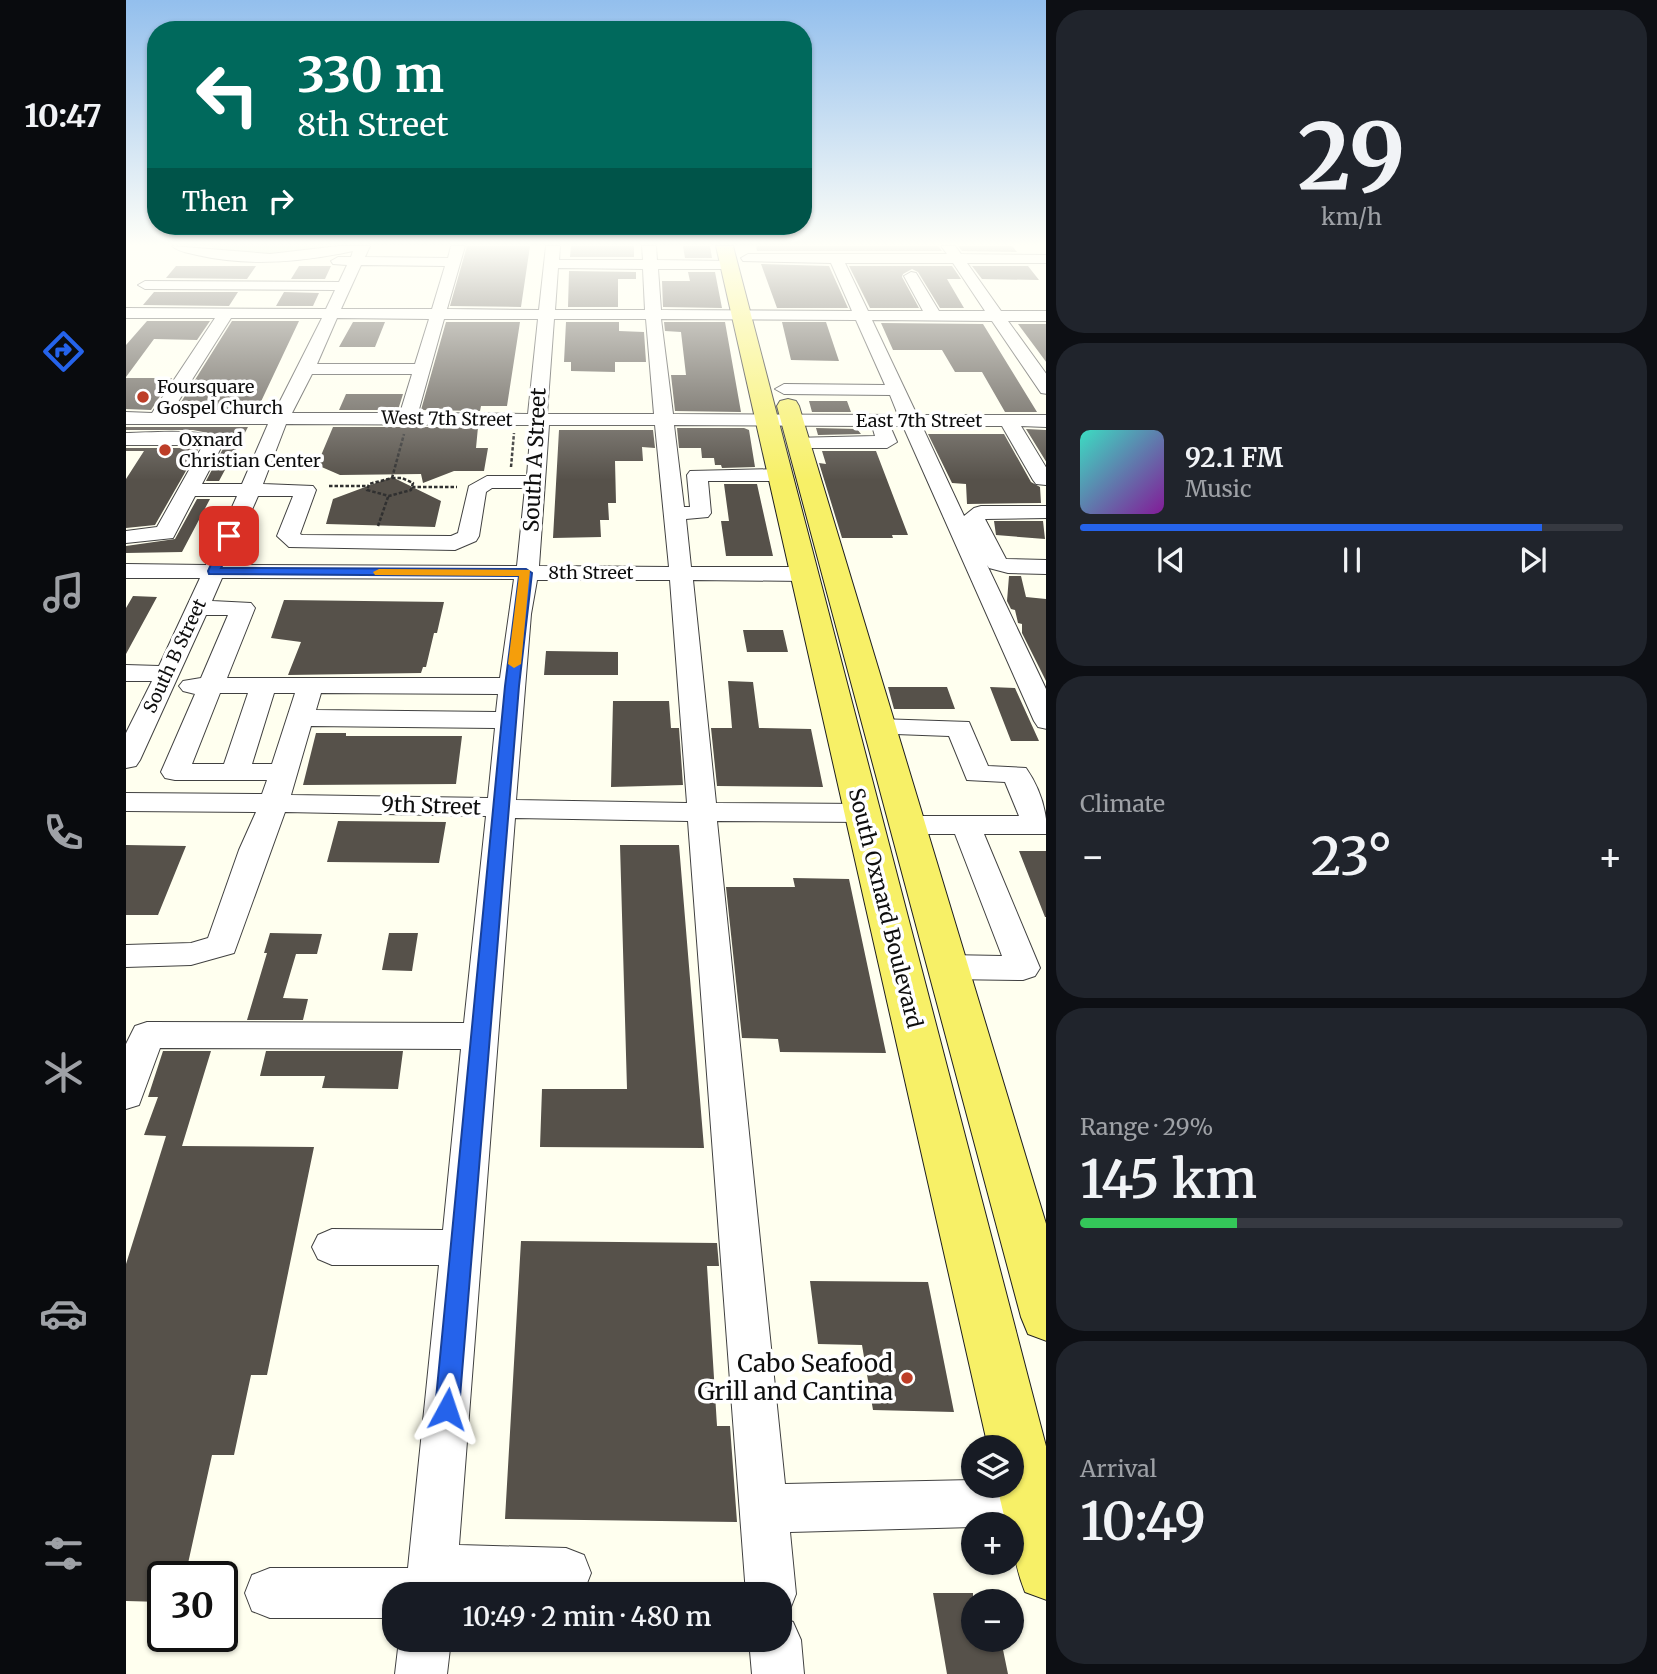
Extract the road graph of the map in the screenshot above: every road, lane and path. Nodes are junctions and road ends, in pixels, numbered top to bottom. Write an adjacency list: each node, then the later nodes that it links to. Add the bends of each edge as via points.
1 (219, 324): 17 (street)
2 (328, 324): 9 (street, South B Street)
3 (435, 324): 10 (street)
4 (545, 324): 25 (street, South A Street, via 537,411)
5 (654, 324): 19 (street)
6 (745, 324): 26 (main road, South Oxnard Boulevard)
7 (866, 324): 12 (street)
8 (1003, 324): 14 (street)
9 (307, 369): 10 (street); 18 (street, South B Street)
10 (422, 369): 24 (street)
11 (862, 370): 12 (street)
12 (887, 370): 15 (street)
13 (781, 379): 15 (street); 26 (main road, South Oxnard Boulevard)
14 (1045, 384)
15 (896, 390): 21 (street)
16 (126, 418): 17 (street, West 7th Street)
17 (158, 418): 18 (street, West 7th Street)
18 (281, 418): 24 (street, West 7th Street); 35 (street, South B Street)
19 (664, 421): 25 (street, West 7th Street); 26 (street, West 7th Street); 43 (street)
20 (879, 421): 21 (street, East 7th Street); 26 (street, West 7th Street, via 887,443)
21 (910, 421): 22 (street, East 7th Street); 62 (street)
22 (1008, 421): 23 (street, East 7th Street); 28 (street)
23 (1046, 421)
24 (407, 423): 25 (street, West 7th Street); 31 (path)
25 (524, 424): 33 (path, via 514,430); 33 (street, South A Street, via 541,429)
26 (786, 428): 30 (main road, South Oxnard Boulevard); 63 (main road, South Oxnard Boulevard)
27 (126, 439): 34 (street, via 214,442)
28 (1026, 451): 29 (street); 32 (street)
29 (1046, 451)
30 (780, 475): 43 (street, via 697,475 701,513); 52 (main road, South Oxnard Boulevard)
31 (392, 478): 37 (path); 39 (path, via 402,478)
32 (1043, 480)
33 (527, 484): 38 (street); 50 (street, South A Street)
34 (190, 486): 35 (street); 45 (street, via 165,533)
35 (252, 486): 40 (street); 48 (street, South B Street)
36 (329, 486): 37 (path); 40 (path); 40 (path)
37 (368, 486): 41 (path, via 367,490)
38 (463, 486): 39 (path); 44 (street, via 468,536 455,543)
39 (412, 487): 41 (path)
40 (318, 488): 44 (street, via 288,536 297,542)
41 (388, 497): 44 (path)
42 (1046, 512): 46 (street, via 981,512 974,517 997,563)
43 (674, 513): 51 (street)
44 (375, 536): 49 (street)
45 (126, 537)
46 (1046, 568)
47 (126, 571): 48 (street, 8th Street)
48 (214, 571): 49 (street, 8th Street); 53 (street, South B Street)
49 (366, 572): 50 (street, 8th Street)
50 (526, 573): 51 (street, 8th Street); 59 (street, South A Street)
51 (681, 574): 52 (street, 8th Street); 70 (street)
52 (804, 574): 71 (main road, South Oxnard Boulevard)
53 (197, 608): 55 (street, South B Street); 57 (street, via 243,608)
54 (126, 673): 55 (street)
55 (165, 680): 57 (street); 64 (street, South B Street)
56 (311, 685): 58 (street); 59 (street); 60 (street)
57 (209, 686): 58 (street); 65 (street, via 175,772)
58 (263, 686): 65 (street)
59 (512, 686): 61 (street, South A Street)
60 (300, 718): 61 (street); 66 (street)
61 (509, 720): 69 (street, South A Street)
62 (1046, 721)
63 (878, 727): 71 (main road, South Oxnard Boulevard); 73 (street, via 960,728 977,774 1016,774)
64 (126, 760)
65 (235, 772): 66 (street)
66 (282, 772): 68 (street)
67 (126, 802): 68 (street, 9th Street)
68 (274, 803): 69 (street, 9th Street); 74 (street, via 222,945 191,954)
69 (502, 808): 70 (street, 9th Street); 76 (street, South A Street)
70 (700, 812): 71 (street, 9th Street); 82 (street)
71 (884, 819): 72 (street, 9th Street); 75 (main road, South Oxnard Boulevard); 81 (main road, South Oxnard Boulevard)
72 (966, 825): 73 (street, 9th Street); 75 (street, via 1023,968)
73 (1042, 825)
74 (126, 956)
75 (947, 967): 80 (main road, South Oxnard Boulevard)
76 (481, 1036): 77 (street, via 147,1035); 79 (street, South A Street)
77 (126, 1095)
78 (332, 1247): 79 (street)
79 (462, 1248): 85 (street, South A Street)
80 (1046, 1317)
81 (1030, 1502): 82 (street); 83 (main road, South Oxnard Boulevard)
82 (763, 1508): 87 (street)
83 (1046, 1570)
84 (566, 1573): 86 (street)
85 (431, 1582)
86 (519, 1582)
87 (770, 1582)
88 (271, 1593): 89 (street)
89 (382, 1597)
90 (423, 1652): 92 (street, South A Street)
91 (776, 1652): 93 (street)
92 (421, 1674)
93 (778, 1674)

